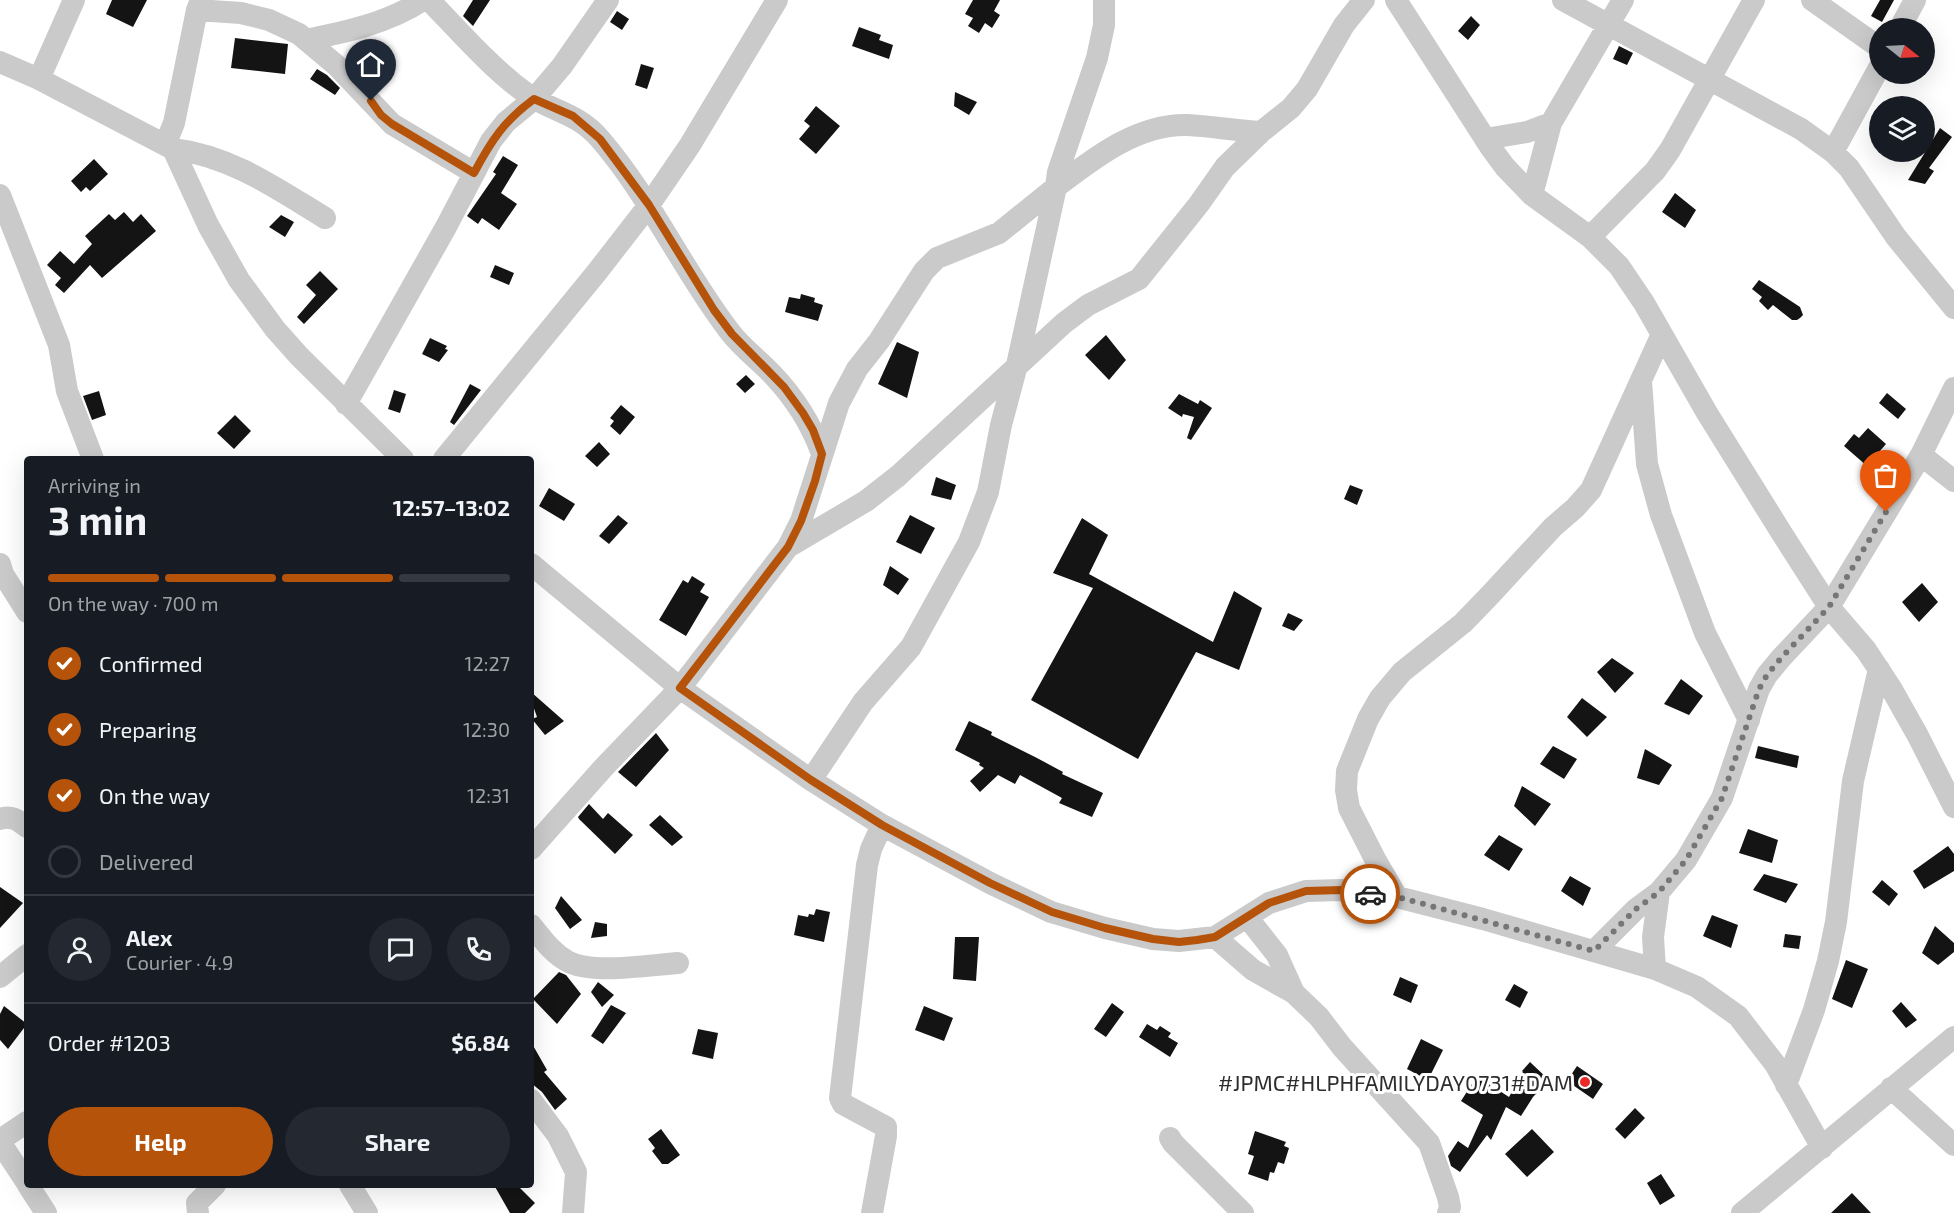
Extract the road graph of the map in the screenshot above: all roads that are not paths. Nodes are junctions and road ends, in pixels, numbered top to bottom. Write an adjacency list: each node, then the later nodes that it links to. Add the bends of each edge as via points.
1 (74, 0): 20 (street)
2 (423, 0): 17 (street, via 385,20)
3 (429, 0): 23 (street, via 490,62)
4 (608, 0): 23 (street)
5 (777, 0): 33 (street)
6 (1104, 0): 30 (street, via 1104,25 1096,58)
7 (1364, 0): 25 (street, via 1344,25 1307,90)
8 (1396, 0): 26 (street)
9 (1563, 0): 16 (street)
10 (1623, 0): 16 (street)
11 (1754, 0): 21 (street)
12 (1812, 0): 18 (street)
13 (1915, 0): 15 (street)
14 (199, 5): 17 (street, via 269,20); 27 (street)
15 (1905, 18)
16 (1608, 24): 21 (street); 24 (street)
17 (306, 40): 29 (street, via 336,64 392,124)
18 (1869, 40)
19 (0, 62): 20 (street)
20 (39, 79): 27 (street)
21 (1710, 79): 28 (street, via 1801,129); 35 (street, via 1655,171)
22 (1870, 84): 28 (street)
23 (534, 99): 29 (street, via 490,141); 33 (street, via 588,127)
24 (1551, 123): 26 (street, via 1527,132); 32 (street)
25 (1261, 132): 30 (street, via 1185,125 1156,128 1101,154); 38 (street, via 1225,167 1139,279 1088,305)
26 (1485, 139): 32 (street)
27 (169, 147): 34 (street, via 217,159 260,179); 41 (street, via 239,280 293,349)
28 (1833, 152): 36 (street)
29 (474, 173): 41 (street)
30 (1056, 187): 38 (street); 42 (street, via 999,233 937,258 924,271 857,369 839,403)
31 (0, 195): 44 (street, via 59,345 67,391)
32 (1532, 195): 35 (street)
33 (649, 205): 42 (street, via 714,310 803,413); 46 (street)
34 (325, 218)
35 (1590, 237): 37 (street, via 1619,266)
36 (1954, 308)
37 (1662, 334): 39 (street); 52 (street)
38 (1017, 365): 48 (street, via 898,476); 56 (street, via 988,492 969,542 911,647 863,702)
39 (1641, 380): 55 (street, via 1647,464 1661,515 1705,633); 63 (street, via 1591,490 1463,622 1402,672 1368,719 1347,771 1346,790 1353,815)
40 (1954, 388): 43 (street)
41 (346, 404): 45 (street)
42 (822, 454): 48 (street, via 801,521)
43 (1921, 455): 47 (street); 52 (street)
44 (92, 456)
45 (400, 456)
46 (446, 456)
47 (1954, 481)
48 (788, 547): 54 (street)
49 (0, 564): 51 (street)
50 (534, 566): 54 (street)
51 (24, 607)
52 (1829, 607): 53 (street); 55 (street, via 1767,675)
53 (1879, 669): 57 (street); 74 (street, via 1852,781 1828,961)
54 (680, 688): 56 (street); 61 (street)
55 (1749, 720): 62 (street, via 1722,798 1686,860)
56 (811, 780): 60 (street)
57 (1954, 807)
58 (0, 819): 59 (street, via 7,816)
59 (24, 825)
60 (882, 825): 66 (street, via 1052,912 1153,939 1179,942); 91 (street, via 867,865 840,1098 843,1104 886,1127)
61 (534, 846)
62 (1659, 892): 67 (street); 70 (street, via 1653,937)
63 (1398, 897): 64 (street, via 1342,890 1306,891 1269,903); 67 (street)
64 (1248, 917): 66 (street); 72 (street, via 1276,955)
65 (534, 929): 69 (street, via 566,961 590,969)
66 (1215, 937): 72 (street, via 1253,970)
67 (1594, 951): 70 (street)
68 (24, 957): 71 (street)
69 (678, 963)
70 (1655, 969): 74 (street, via 1697,987 1738,1016)
71 (0, 977)
72 (1294, 993): 93 (street, via 1429,1143 1448,1197)
73 (1954, 1037): 75 (street)
74 (1786, 1085): 81 (street)
75 (1891, 1088): 80 (street); 81 (street)
76 (534, 1104): 90 (street, via 558,1136 576,1172)
77 (24, 1124): 79 (street)
78 (1170, 1138): 92 (street)
79 (0, 1141): 82 (street)
80 (1954, 1145)
81 (1822, 1148): 86 (street)
82 (24, 1178)
83 (30, 1188): 87 (street)
84 (212, 1188): 88 (street, via 197,1203)
85 (352, 1188): 89 (street)
86 (1763, 1205): 94 (street)
87 (46, 1213)
88 (198, 1213)
89 (367, 1213)
90 (573, 1213)
91 (872, 1213)
92 (1243, 1213)
93 (1448, 1213)
94 (1742, 1213)

